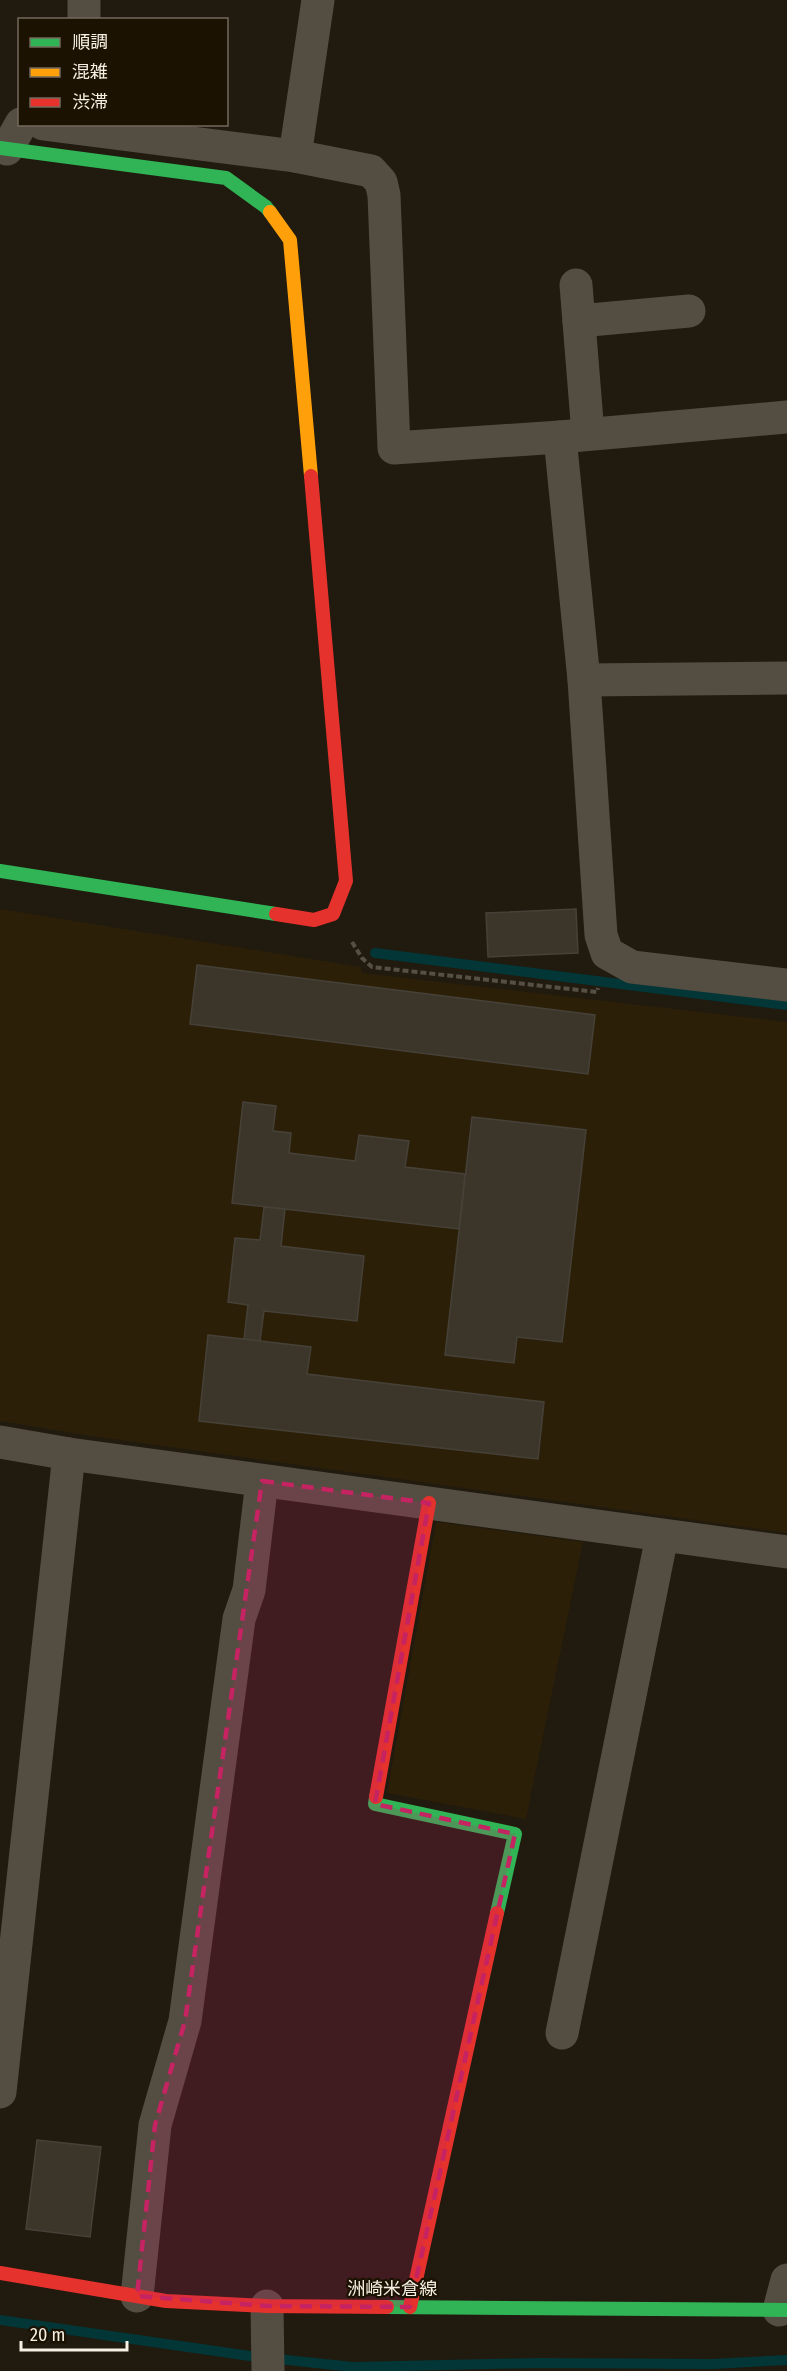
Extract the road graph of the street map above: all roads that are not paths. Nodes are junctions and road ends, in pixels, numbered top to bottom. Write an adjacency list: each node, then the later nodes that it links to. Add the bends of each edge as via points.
1 (84, 0): 3 (street)
2 (318, 0): 6 (street)
3 (84, 18)
4 (87, 127): 6 (street)
5 (9, 140): 14 (street, via 226,178 266,207 290,240 346,881 333,914 314,920)
6 (296, 156): 11 (street, via 371,171 381,182 394,448)
7 (576, 285): 9 (street)
8 (689, 311): 9 (street)
9 (579, 321): 11 (street)
10 (787, 417): 11 (street)
11 (574, 436): 13 (street)
12 (787, 678): 13 (street)
13 (584, 680): 15 (street, via 602,935 607,953 632,967)
14 (0, 872)
15 (787, 985)
16 (0, 1442): 17 (street)
17 (69, 1454): 18 (street); 23 (street)
18 (262, 1481): 19 (street); 25 (street, via 185,2021 155,2125)
19 (429, 1503): 20 (street); 28 (street, via 375,1804 515,1834)
20 (662, 1536): 21 (street); 22 (street)
21 (787, 1552)
22 (562, 2033)
23 (0, 2092)
24 (0, 2273): 25 (street, 洲崎米倉線)
25 (137, 2296): 27 (street, 洲崎米倉線)
26 (784, 2300): 28 (street, 洲崎米倉線)
27 (267, 2306): 28 (street, 洲崎米倉線); 29 (street)
28 (410, 2307)
29 (268, 2363)

